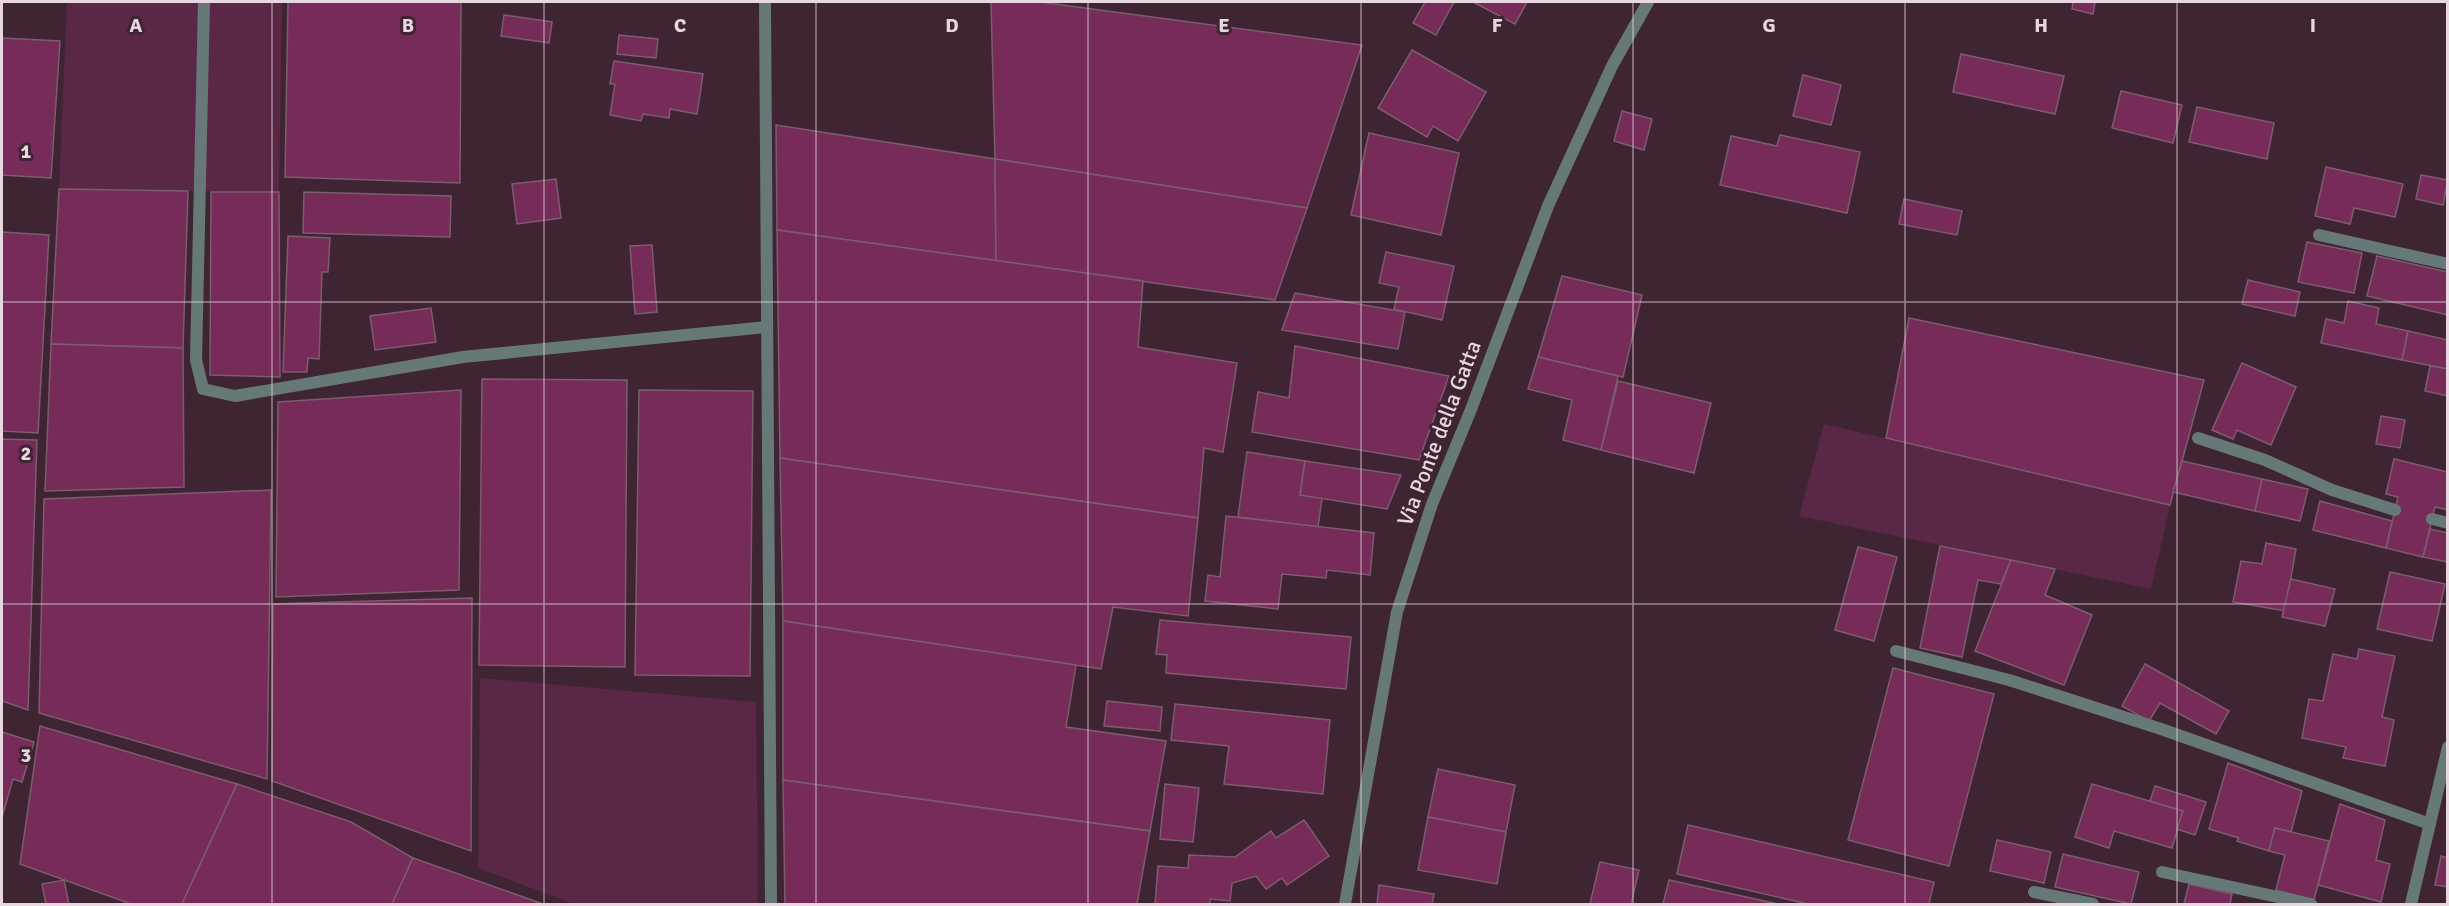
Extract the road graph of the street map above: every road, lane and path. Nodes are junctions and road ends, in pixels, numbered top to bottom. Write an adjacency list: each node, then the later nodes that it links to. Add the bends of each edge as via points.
1 (204, 2): 6 (street, via 196,360 203,389 235,396 463,357)
2 (765, 2): 6 (street)
3 (1648, 2): 17 (street, Via Ponte della Gatta, via 1612,66 1548,206 1432,504 1397,612)
4 (2319, 235): 5 (street)
5 (2448, 264)
6 (766, 327): 16 (street)
7 (2198, 438): 8 (street)
8 (2395, 510)
9 (2432, 519): 10 (street)
10 (2448, 523)
11 (1896, 651): 13 (street, via 2009,680 2162,729)
12 (2448, 747): 13 (street)
13 (2430, 824): 20 (street)
14 (2162, 872): 19 (street)
15 (2034, 891): 18 (street)
16 (771, 904)
17 (1345, 904)
18 (2093, 904)
19 (2311, 904)
20 (2411, 904)

